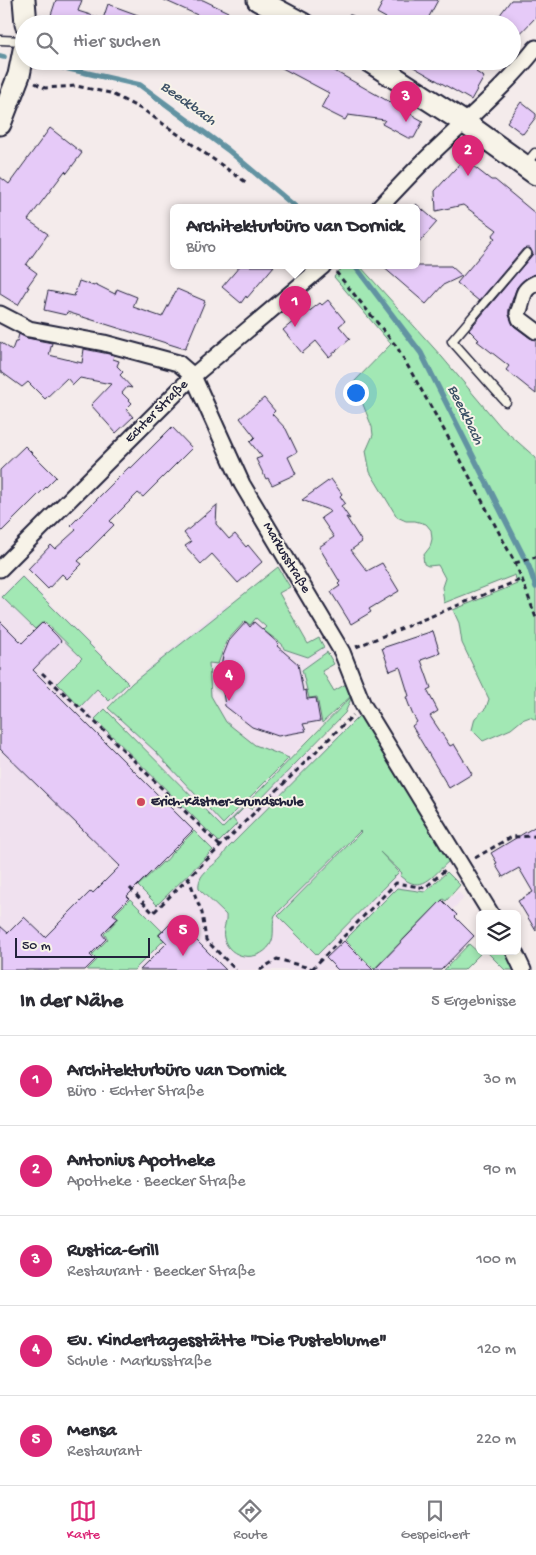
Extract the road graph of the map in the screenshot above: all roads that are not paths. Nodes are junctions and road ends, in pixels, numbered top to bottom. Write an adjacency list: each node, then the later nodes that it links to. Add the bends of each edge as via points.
1 (24, 0): 3 (street)
2 (258, 0): 4 (street)
3 (25, 15)
4 (286, 15)
5 (0, 40): 6 (lane)
6 (15, 41)
7 (536, 48): 8 (street)
8 (521, 68)
9 (20, 70): 13 (street)
10 (378, 70): 12 (street, via 389,80)
11 (519, 70): 12 (street)
12 (465, 123): 14 (street); 15 (street)
13 (0, 124)
14 (532, 165)
15 (383, 204)
16 (527, 253): 22 (lane, via 452,341)
17 (319, 269): 21 (street, Echter Straße)
18 (536, 283): 20 (street, via 522,295 518,313 520,319)
19 (0, 314): 21 (street, via 30,329 104,343 178,363)
20 (536, 331)
21 (194, 376): 23 (street, Echter Straße); 24 (street, Markusstraße, via 242,484 342,652 363,705)
22 (506, 402)
23 (0, 569)
24 (489, 910)
25 (516, 955): 26 (street)
26 (523, 970)

